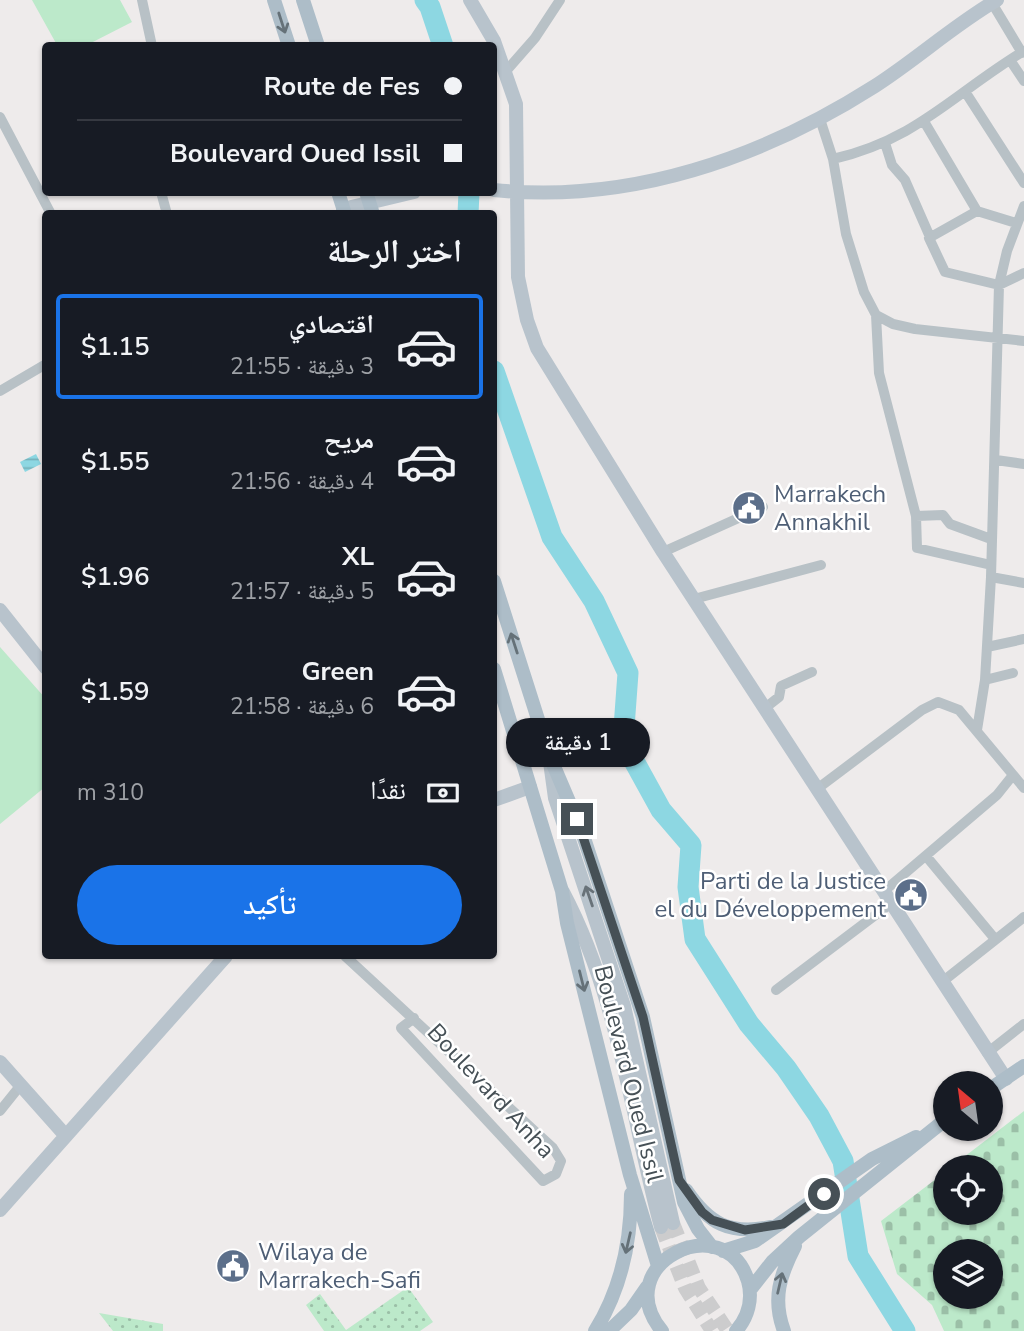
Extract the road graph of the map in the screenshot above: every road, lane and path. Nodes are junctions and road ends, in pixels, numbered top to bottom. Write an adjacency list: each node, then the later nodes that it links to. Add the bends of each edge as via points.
1 (142, 0): 7 (street)
2 (275, 0): 8 (main road, one-way to 8)
3 (303, 0): 9 (main road)
4 (470, 0): 10 (street)
5 (560, 0): 14 (street)
6 (994, 1): 12 (street); 18 (street)
7 (151, 42)
8 (288, 42)
9 (317, 42)
10 (494, 42)
11 (497, 48): 14 (street)
12 (1023, 52): 13 (street)
13 (1010, 61): 15 (street); 16 (street)
14 (507, 70): 24 (street, via 516,104)
15 (1024, 81)
16 (967, 93): 19 (street); 22 (street)
17 (0, 117): 28 (street)
18 (820, 119): 21 (street); 24 (street, via 681,175 596,191)
19 (925, 123): 20 (street); 30 (street)
20 (885, 144): 21 (street); 32 (street)
21 (833, 159): 35 (street, via 846,234 863,292)
22 (1024, 183)
23 (497, 190): 24 (street)
24 (517, 192): 45 (street, via 520,288 537,348)
25 (396, 196): 26 (street)
26 (369, 202): 29 (street)
27 (1024, 206): 31 (street)
28 (49, 210)
29 (347, 210)
30 (977, 211): 31 (street); 32 (street)
31 (1016, 223): 34 (street)
32 (930, 237): 34 (street, via 947,273)
33 (1024, 273): 34 (street)
34 (999, 285): 36 (street)
35 (876, 315): 36 (street, via 915,329); 43 (street, via 879,373)
36 (999, 337): 37 (street); 40 (street)
37 (1024, 341)
38 (42, 366): 39 (street)
39 (0, 391)
40 (996, 460): 41 (street); 44 (street)
41 (1024, 464)
42 (763, 507): 45 (street)
43 (916, 516): 44 (street, via 943,515 950,524); 47 (street, via 918,548)
44 (991, 539): 47 (street)
45 (663, 552): 51 (street)
46 (821, 565): 51 (street)
47 (991, 565): 48 (street)
48 (991, 577): 49 (street); 54 (street)
49 (1024, 583)
50 (497, 590): 62 (main road, Boulevard Oued Issil, one-way to 50)
51 (694, 599): 60 (street)
52 (0, 610): 55 (street)
53 (1024, 639): 54 (street)
54 (987, 647): 59 (street)
55 (42, 663)
56 (812, 672): 60 (street, via 781,686 779,697)
57 (1013, 673): 59 (street)
58 (497, 679): 64 (main road, Boulevard Oued Issil)
59 (985, 680): 61 (street)
60 (765, 708): 66 (street)
61 (977, 730): 63 (street); 66 (street, via 959,710 939,702)
62 (550, 757): 69 (street, Boulevard Oued Issil, one-way to 62, via 594,964 666,1225 624,1006 555,798); 90 (main road, Boulevard Oued Issil, via 582,832 643,1017)
63 (1013, 775): 65 (street); 68 (street, via 998,795)
64 (530, 787): 67 (street); 69 (main road, Boulevard Oued Issil)
65 (1024, 787)
66 (817, 789): 70 (street)
67 (497, 799)
68 (926, 856): 70 (street); 72 (street)
69 (562, 891): 89 (main road, Boulevard Oued Issil, one-way to 89)
70 (887, 898): 75 (street); 76 (street)
71 (1024, 917): 72 (street)
72 (995, 939): 75 (street)
73 (223, 959): 88 (street)
74 (348, 959): 77 (street, Boulevard Anha)
75 (942, 982): 79 (street)
76 (776, 990)
77 (414, 1018): 77 (street, Boulevard Anha, via 401,1028 543,1181 556,1174 561,1161 553,1148)
78 (1024, 1024): 79 (street)
79 (987, 1053): 82 (street)
80 (0, 1062): 84 (street)
81 (1024, 1066): 82 (main road)
82 (1006, 1079): 83 (main road)
83 (1003, 1081)
84 (20, 1086): 85 (street); 88 (street)
85 (0, 1111)
86 (933, 1127): 92 (main road, via 872,1159)
87 (933, 1130): 93 (main road)
88 (65, 1135): 91 (street)
89 (630, 1175): 95 (main road, Boulevard Oued Issil); 99 (main road, one-way to 99, via 631,1228 621,1280)
90 (679, 1180): 92 (main road, via 702,1212 722,1225 745,1230); 94 (main road, Boulevard Oued Issil, via 690,1216)
91 (3, 1201)
92 (783, 1224): 94 (main road, via 755,1241)
93 (799, 1237): 97 (main road); 102 (main road, one-way to 93, via 776,1301 779,1283)
94 (717, 1249): 95 (main road, via 695,1245 679,1250); 97 (main road, Boulevard Oued Issil, via 742,1268)
95 (658, 1266): 96 (main road)
96 (650, 1283): 100 (main road); 101 (main road, via 649,1308)
97 (750, 1290): 98 (main road)
98 (744, 1328)
99 (595, 1331)
100 (609, 1331)
101 (662, 1331)
102 (783, 1331)

